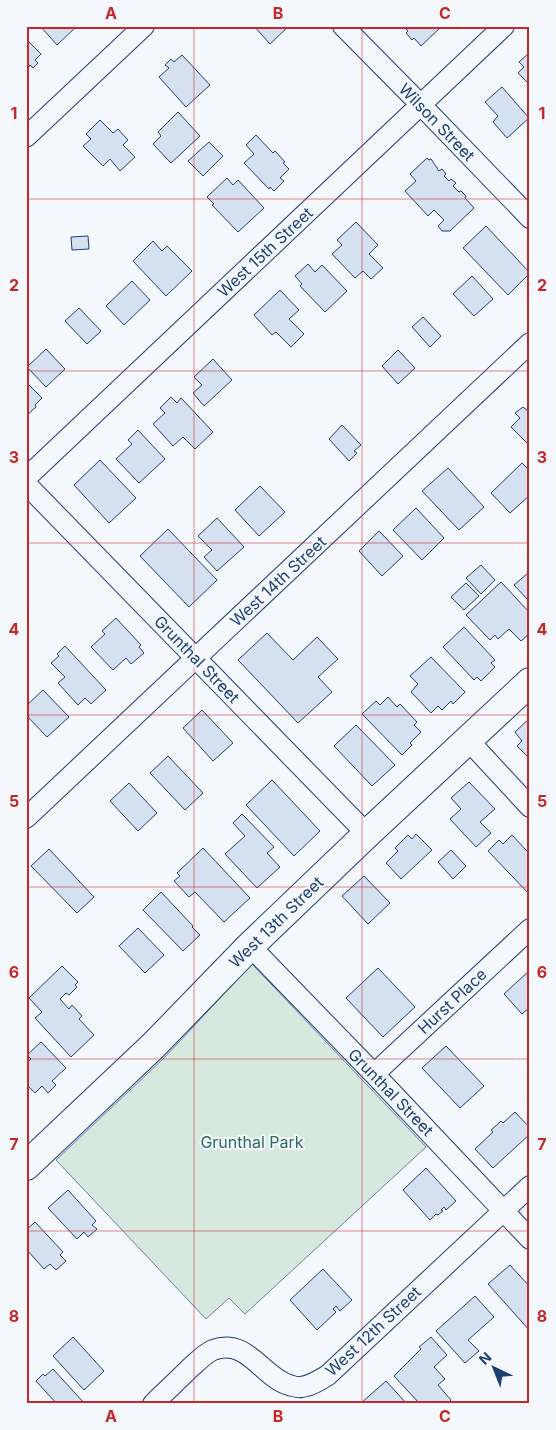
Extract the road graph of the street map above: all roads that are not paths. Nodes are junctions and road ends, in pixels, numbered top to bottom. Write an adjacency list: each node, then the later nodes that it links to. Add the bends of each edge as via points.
1 (144, 26): 5 (street)
2 (343, 26): 4 (street, Wilson Street)
3 (504, 26): 4 (street, West 15th Street)
4 (421, 105): 6 (street, Wilson Street); 8 (street, West 15th Street)
5 (26, 137)
6 (530, 218)
7 (530, 343): 10 (street, West 14th Street)
8 (26, 478)
9 (26, 484): 10 (street, Grunthal Street)
10 (196, 658): 14 (street, West 14th Street); 15 (street, Grunthal Street)
11 (530, 682): 12 (street, West 13th Street)
12 (468, 740): 13 (street); 15 (street, West 13th Street)
13 (530, 806)
14 (26, 818)
15 (367, 834): 17 (street, West 13th Street)
16 (530, 928): 18 (street, Hurst Place)
17 (250, 946): 18 (street, Grunthal Street); 19 (street, West 13th Street, via 153,1046)
18 (374, 1074): 21 (street, Grunthal Street)
19 (26, 1166)
20 (530, 1186): 21 (street, West 12th Street)
21 (503, 1211): 22 (street, Grunthal Street); 23 (street, West 12th Street, via 314,1384 299,1388 284,1383 251,1357 239,1350 225,1348 213,1350 202,1357)
22 (530, 1239)
23 (153, 1404)

